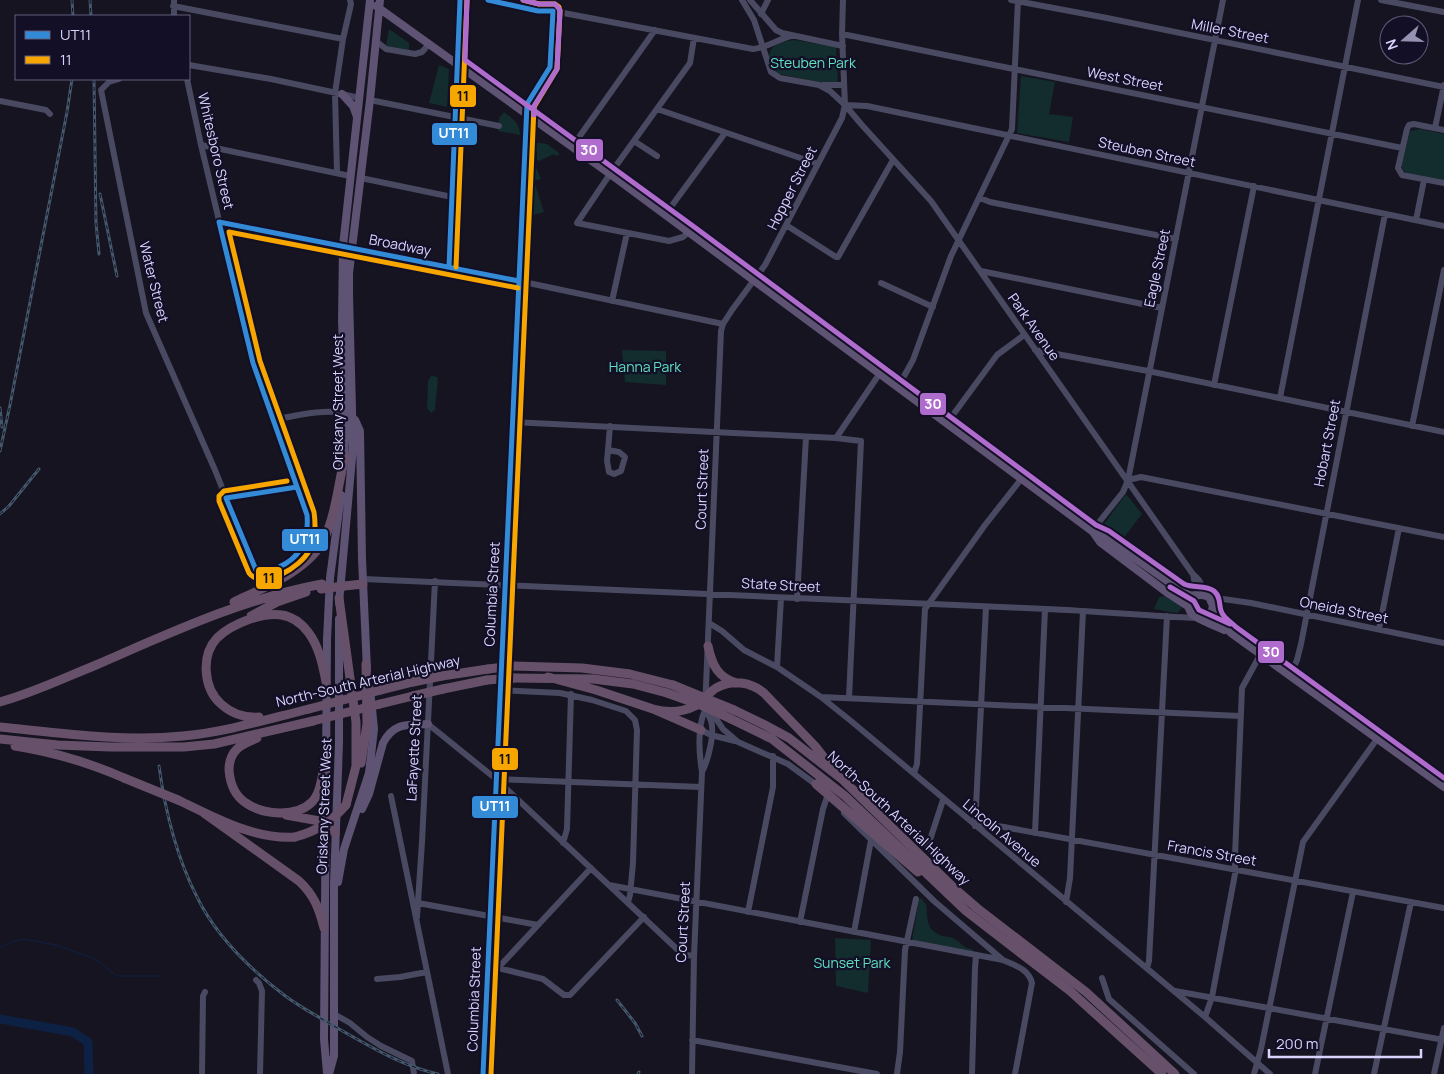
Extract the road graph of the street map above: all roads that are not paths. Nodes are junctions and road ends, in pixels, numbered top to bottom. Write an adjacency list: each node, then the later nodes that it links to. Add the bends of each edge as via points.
1 (350, 0): 22 (street)
2 (460, 0): 28 (street)
3 (553, 0): 15 (street, Columbia Street)
4 (742, 0): 27 (street, via 754,20)
5 (750, 0): 17 (street)
6 (768, 0): 17 (street)
7 (843, 0): 19 (street)
8 (1016, 0): 24 (street, Miller Street); 31 (street)
9 (1223, 0): 24 (street, Eagle Street)
10 (1358, 0): 30 (street)
11 (1381, 0): 16 (street)
12 (370, 1): 14 (main road); 38 (main road, Oriskany Street West)
13 (173, 3): 22 (street)
14 (380, 4): 23 (main road, Oriskany Street West); 25 (main road)
15 (553, 11): 18 (street); 45 (street, Columbia Street, via 550,67 526,104)
16 (1444, 12)
17 (761, 14): 20 (street, via 776,30)
18 (655, 30): 21 (street); 57 (street)
19 (842, 34): 26 (street); 31 (street, West Street)
20 (791, 36): 26 (street); 27 (street, via 775,40)
21 (694, 38): 27 (street); 43 (street, via 690,63)
22 (343, 39): 37 (street)
23 (376, 41): 25 (street, via 386,49 416,54); 39 (main road, Oriskany Street West)
24 (1215, 41): 30 (street, Miller Street); 42 (street, Eagle Street)
25 (429, 44): 28 (main road)
26 (843, 46): 35 (street)
27 (763, 48): 34 (street, via 768,66 776,76)
28 (457, 64): 45 (main road); 46 (street)
29 (190, 65): 37 (street)
30 (1344, 67): 36 (street, Miller Street); 53 (street)
31 (1015, 70): 42 (street, West Street); 54 (street)
32 (116, 80): 118 (street, Water Street, via 101,90 146,313)
33 (187, 80): 56 (street, Whitesboro Street)
34 (819, 85): 35 (street); 41 (street)
35 (844, 86): 41 (street)
36 (1444, 87): 50 (street)
37 (338, 94): 38 (street); 47 (main road, via 353,106); 62 (street)
38 (360, 98): 47 (main road, Oriskany Street West); 48 (main road)
39 (370, 100): 46 (street); 48 (main road, Oriskany Street West)
40 (0, 101): 44 (street, via 46,110)
41 (845, 105): 54 (street, Steuben Street, via 867,106); 60 (street, Park Avenue); 61 (street, Hopper Street, via 842,118)
42 (1202, 107): 53 (street, West Street); 64 (street, Eagle Street)
43 (656, 109): 52 (street); 55 (street)
44 (50, 114)
45 (527, 115): 57 (main road); 89 (street, Columbia Street)
46 (455, 117): 49 (street); 70 (street)
47 (357, 120): 65 (main road, Oriskany Street West)
48 (367, 126): 66 (main road, Oriskany Street West)
49 (499, 126)
50 (1435, 128): 51 (street); 58 (street, via 1410,125)
51 (1444, 130)
52 (725, 133): 61 (street); 74 (street)
53 (1331, 133): 58 (street, West Street); 72 (street)
54 (1009, 136): 64 (street, Steuben Street); 71 (street)
55 (634, 141): 59 (street); 63 (street)
56 (201, 145): 62 (street); 76 (street, Whitesboro Street)
57 (572, 147): 63 (main road)
58 (1402, 148): 67 (street, via 1400,173)
59 (657, 156)
60 (893, 160): 77 (street, via 838,257); 82 (street, Park Avenue, via 931,201)
61 (818, 164): 77 (street, Hopper Street)
62 (337, 173): 65 (street)
63 (610, 174): 74 (main road); 80 (street, via 578,223)
64 (1188, 174): 69 (street, Steuben Street); 81 (street, Eagle Street)
65 (350, 176): 83 (main road, Oriskany Street West)
66 (361, 178): 70 (street); 84 (main road, Oriskany Street West)
67 (1424, 180): 68 (street); 75 (street)
68 (1444, 184)
69 (1254, 186): 72 (street, Steuben Street); 99 (street)
70 (452, 197): 85 (street)
71 (980, 198): 81 (street); 82 (street)
72 (1319, 200): 73 (street, Steuben Street); 101 (street)
73 (1385, 214): 75 (street, Steuben Street); 102 (street, Hobart Street)
74 (665, 215): 79 (main road)
75 (1416, 220): 78 (street, Steuben Street)
76 (219, 222): 83 (street, Broadway); 104 (street, Whitesboro Street, via 253,364)
77 (786, 225): 88 (street, Hopper Street)
78 (1444, 226)
79 (689, 232): 80 (street, via 669,241); 88 (main road)
80 (627, 233): 91 (street)
81 (1176, 239): 93 (street, Eagle Street)
82 (959, 241): 87 (street, Park Avenue); 92 (street)
83 (343, 246): 84 (street, Broadway); 103 (main road, Oriskany Street West, via 342,322)
84 (351, 248): 85 (street, Broadway); 103 (main road, Oriskany Street West)
85 (449, 267): 89 (street, Broadway)
86 (1444, 270): 108 (street)
87 (981, 271): 93 (street); 95 (street, Park Avenue)
88 (754, 280): 94 (street, Court Street); 98 (main road)
89 (519, 281): 91 (street, Broadway); 105 (street, Columbia Street)
90 (880, 283): 92 (street)
91 (612, 301): 94 (street, Broadway)
92 (933, 307): 100 (street, via 913,360)
93 (1162, 308): 97 (street, Eagle Street)
94 (723, 324): 109 (street, Court Street)
95 (1024, 335): 96 (street, Park Avenue); 106 (street, via 997,356)
96 (1035, 350): 97 (street); 116 (street, Park Avenue)
97 (1148, 372): 99 (street); 116 (street, Eagle Street)
98 (880, 373): 100 (main road); 112 (street)
99 (1214, 385): 101 (street)
100 (898, 386): 106 (main road)
101 (1280, 398): 102 (street)
102 (1346, 412): 108 (street); 119 (street, Hobart Street)
103 (350, 414): 104 (street, via 317,412); 114 (main road, Oriskany Street West); 126 (main road, via 360,431); 132 (main road, Oriskany Street West, via 352,457)
104 (273, 420): 117 (street, Whitesboro Street)
105 (512, 422): 107 (street); 127 (street, Columbia Street)
106 (947, 423): 115 (main road)
107 (610, 426): 109 (street); 113 (street)
108 (1412, 426): 110 (street)
109 (717, 431): 111 (street); 129 (street, Court Street)
110 (1444, 432)
111 (806, 437): 112 (street); 134 (street)
112 (836, 438): 136 (street, via 861,442)
113 (608, 450)
114 (345, 457): 147 (highway, via 332,516 324,539 312,557 303,566); 159 (main road, Oriskany Street West, via 330,578)
115 (1022, 478): 121 (main road); 137 (street)
116 (1128, 480): 119 (street, via 1141,477); 121 (street, Eagle Street, via 1123,492); 124 (street, Park Avenue)
117 (297, 487): 118 (street); 123 (street, Whitesboro Street, via 309,524 304,547 284,565 266,572)
118 (226, 498): 123 (street, Water Street)
119 (1326, 514): 120 (street); 143 (street, Hobart Street)
120 (1399, 528): 122 (street); 150 (street)
121 (1092, 531): 130 (main road, via 1180,590); 139 (main road, via 1100,542)
122 (1444, 537)
123 (255, 569)
124 (1192, 573): 130 (street, Park Avenue); 131 (street, Park Avenue)
125 (435, 581): 126 (street, State Street); 127 (street, State Street); 177 (street, LaFayette Street)
126 (363, 582): 128 (highway); 155 (main road)
127 (505, 585): 129 (street, State Street); 161 (street, Columbia Street)
128 (322, 587): 147 (highway, via 292,590 258,599); 148 (highway, via 282,599)
129 (710, 594): 133 (street, State Street); 149 (street, Court Street)
130 (1196, 595): 131 (main road); 139 (main road)
131 (1208, 596): 135 (street, Oneida Street); 141 (main road, via 1213,602)
132 (339, 598): 200 (highway, via 356,722 356,766); 206 (main road, Oriskany Street West)
133 (781, 598): 134 (street, State Street); 156 (street)
134 (797, 599): 136 (street, State Street)
135 (1239, 601): 141 (street, Oneida Street, via 1217,604); 143 (street, Oneida Street)
136 (853, 602): 137 (street, State Street); 164 (street)
137 (927, 604): 138 (street, State Street); 166 (street, via 923,618)
138 (986, 607): 140 (street, State Street); 168 (street)
139 (1189, 608): 145 (street); 146 (main road, via 1190,613)
140 (1045, 609): 142 (street, State Street); 169 (street)
141 (1213, 610): 146 (main road, via 1208,617); 151 (main road, via 1214,616)
142 (1082, 611): 144 (street, State Street); 170 (street)
143 (1306, 615): 150 (street, Oneida Street); 157 (street, Hobart Street)
144 (1167, 616): 145 (street, State Street); 173 (street)
145 (1179, 617): 146 (street, State Street)
146 (1199, 619): 151 (main road)
147 (199, 621): 167 (highway, via 39,689)
148 (240, 622): 159 (highway, via 267,614 294,619 305,628 315,644); 175 (highway, via 218,637 210,650 206,672 210,689 218,702 239,716)
149 (709, 623): 153 (street, Court Street); 156 (street, Lincoln Avenue, via 744,650)
150 (1379, 630): 152 (street, Oneida Street)
151 (1231, 633): 154 (main road)
152 (1444, 643)
153 (708, 646): 160 (highway, via 716,671); 165 (street, Court Street)
154 (1260, 655): 157 (main road); 176 (street, via 1243,684)
155 (366, 664): 200 (highway, via 367,724 354,791); 203 (main road, via 373,717 373,750)
156 (777, 667): 163 (street, Lincoln Avenue)
157 (1290, 676): 183 (main road)
158 (548, 677): 171 (highway); 174 (highway, North-South Arterial Highway, bridge, via 633,684); 180 (highway, North-South Arterial Highway, bridge, via 487,680)
159 (326, 682): 187 (main road, Oriskany Street West)
160 (738, 683): 165 (highway, via 718,687); 191 (highway, via 757,687 764,693)
161 (500, 690): 162 (street); 190 (street, Columbia Street)
162 (572, 694): 192 (street); 194 (street, via 626,711 635,720)
163 (821, 697): 164 (street); 189 (street, Lincoln Avenue)
164 (849, 698): 166 (street)
165 (706, 700): 171 (highway, via 679,712); 172 (street, Court Street); 184 (street, via 723,729)
166 (919, 700): 168 (street); 189 (street)
167 (0, 702)
168 (981, 704): 169 (street); 205 (street)
169 (1040, 706): 170 (street); 207 (street)
170 (1078, 708): 173 (street); 209 (street)
171 (652, 709): 179 (highway)
172 (705, 710): 179 (street, Court Street); 181 (street, Court Street, via 712,722)
173 (1162, 712): 176 (street); 212 (street)
174 (733, 714): 175 (highway, North-South Arterial Highway, bridge, via 692,692 630,674 582,668 513,666 413,682); 191 (highway, North-South Arterial Highway, via 789,738); 227 (highway, North-South Arterial Highway, via 772,739 845,796)
175 (284, 715): 178 (highway, North-South Arterial Highway, via 182,736 108,737)
176 (1240, 716): 214 (street)
177 (428, 724): 190 (street); 203 (main road, via 404,725 389,733 383,743 369,794); 220 (street, LaFayette Street)
178 (0, 726)
179 (701, 730): 181 (street); 188 (street, Court Street)
180 (266, 733): 182 (highway, North-South Arterial Highway, via 184,747 58,745); 202 (highway, via 241,746 233,755 229,766 230,780 236,793 247,804)
181 (711, 735): 184 (street); 188 (street, Court Street)
182 (0, 739)
183 (1377, 739): 196 (main road); 215 (street, via 1303,842)
184 (738, 742): 186 (street)
185 (0, 743): 201 (highway, bridge, via 98,767)
186 (773, 756): 193 (street); 228 (street, via 773,787)
187 (325, 762): 202 (highway, via 312,802); 204 (main road, Oriskany Street West)
188 (702, 772): 195 (street, Court Street)
189 (914, 773): 199 (street, Lincoln Avenue)
190 (496, 779): 192 (street); 210 (street); 230 (street, Columbia Street)
191 (843, 780): 271 (highway, North-South Arterial Highway, via 955,890 1086,992)
192 (569, 782): 194 (street); 210 (street, via 567,830)
193 (816, 784): 198 (street); 227 (highway)
194 (636, 785): 195 (street); 217 (street)
195 (701, 787): 222 (street, Court Street)
196 (1444, 787)
197 (391, 796): 229 (street)
198 (827, 797): 208 (street); 232 (street)
199 (943, 800): 205 (street, Lincoln Avenue); 211 (street)
200 (346, 805): 201 (highway, bridge, via 322,827 295,837 248,831)
201 (204, 812): 234 (highway, via 309,890 315,898)
202 (281, 814): 204 (highway)
203 (353, 820): 225 (main road, via 344,849)
204 (325, 822): 206 (highway); 234 (main road, Oriskany Street West)
205 (975, 826): 207 (street, Francis Street, via 989,825); 223 (street, Lincoln Avenue)
206 (335, 833): 225 (main road, Oriskany Street West)
207 (1035, 833): 209 (street, Francis Street)
208 (871, 840): 235 (street); 239 (street, via 934,901)
209 (1071, 840): 212 (street, Francis Street); 223 (street, via 1070,890)
210 (563, 843): 213 (street)
211 (927, 849)
212 (1156, 856): 214 (street, Francis Street); 241 (street)
213 (591, 868): 216 (street); 233 (street)
214 (1235, 870): 215 (street, Francis Street); 249 (street)
215 (1295, 881): 218 (street, Francis Street); 250 (street)
216 (609, 885): 217 (street); 221 (street)
217 (631, 889): 221 (street); 222 (street)
218 (1353, 892): 224 (street, Francis Street); 253 (street)
219 (916, 899): 236 (street)
220 (418, 902): 229 (street, LaFayette Street); 230 (street)
221 (628, 902): 231 (street)
222 (696, 902): 228 (street); 237 (street, Court Street)
223 (1066, 902): 241 (street, Lincoln Avenue)
224 (1411, 902): 226 (street, Francis Street); 255 (street)
225 (334, 906): 251 (main road, Oriskany Street West)
226 (1444, 908)
227 (966, 911): 270 (highway, North-South Arterial Highway, via 1070,991)
228 (748, 912): 232 (street)
229 (417, 916): 242 (street)
230 (490, 916): 233 (street); 243 (street, Columbia Street)
231 (644, 917): 237 (street, via 679,951); 240 (street, via 570,994 565,995 544,978)
232 (800, 922): 235 (street)
233 (538, 925): 240 (street)
234 (324, 928): 261 (main road, Oriskany Street West, via 324,1039)
235 (854, 932): 236 (street)
236 (907, 942): 238 (street); 267 (street)
237 (694, 956): 256 (street, Court Street)
238 (976, 956): 239 (street); 268 (street)
239 (1003, 960): 269 (street, via 1024,970 1032,982)
240 (498, 968): 243 (street)
241 (1146, 968): 247 (street, Lincoln Avenue)
242 (427, 972): 245 (street); 263 (street)
243 (487, 973): 264 (street, Columbia Street)
244 (1102, 978): 272 (street, via 1109,999)
245 (377, 979)
246 (256, 980): 260 (street, via 262,991)
247 (1173, 990): 249 (street); 252 (street, Lincoln Avenue)
248 (205, 992): 259 (street)
249 (1212, 997): 250 (street); 252 (street)
250 (1269, 1008): 253 (street); 258 (street)
251 (334, 1014): 261 (main road, Oriskany Street West, via 334,1056); 262 (street, via 412,1062)
252 (1205, 1017): 258 (street, Lincoln Avenue)
253 (1327, 1018): 255 (street); 275 (street)
254 (1444, 1028): 257 (street)
255 (1384, 1029): 257 (street); 276 (street)
256 (692, 1040): 265 (street, Court Street); 266 (street)
257 (1443, 1040): 277 (street)
258 (1257, 1063): 273 (street); 274 (street, Lincoln Avenue)
259 (202, 1074)
260 (260, 1074)
261 (328, 1074)
262 (414, 1074)
263 (448, 1074)
264 (483, 1074)
265 (692, 1074)
266 (877, 1074)
267 (897, 1074)
268 (972, 1074)
269 (1015, 1074)
270 (1162, 1074)
271 (1175, 1074)
272 (1194, 1074)
273 (1254, 1074)
274 (1270, 1074)
275 (1315, 1074)
276 (1374, 1074)
277 (1434, 1074)

